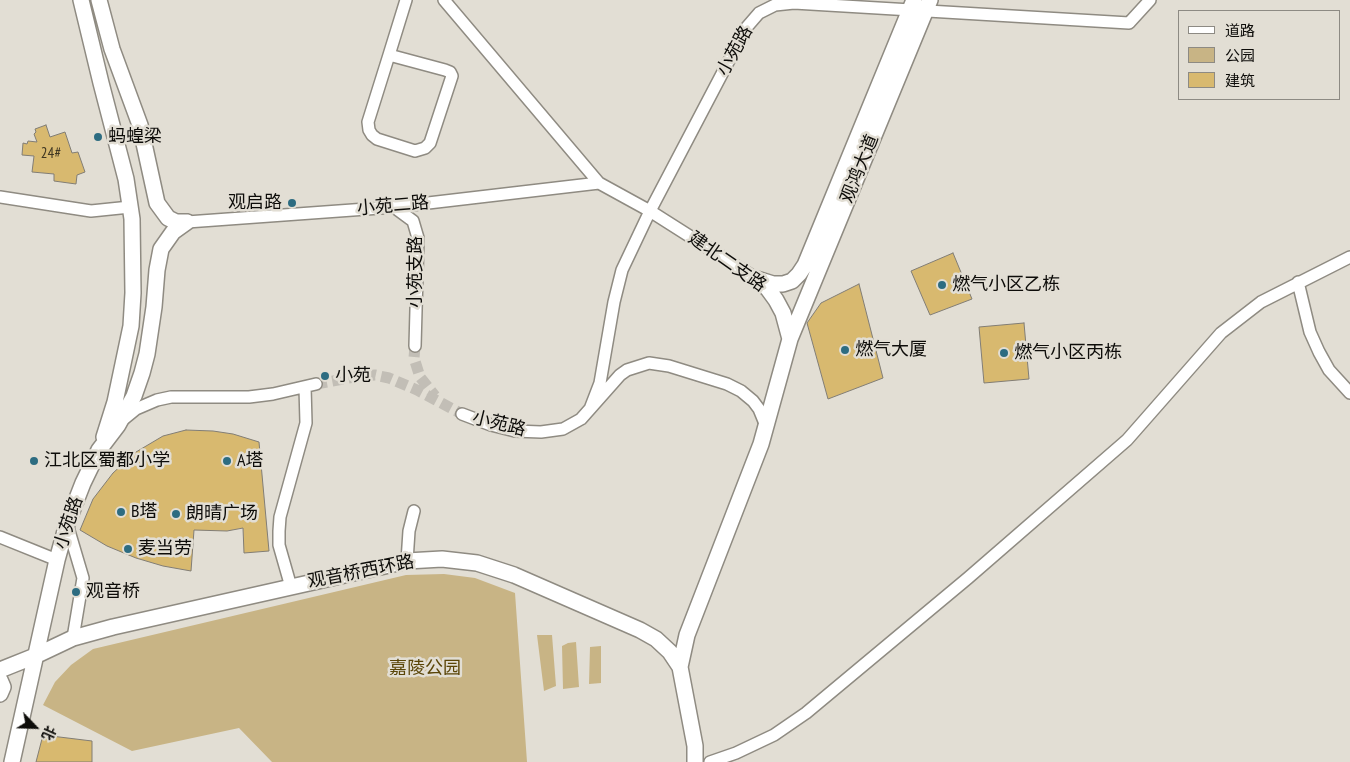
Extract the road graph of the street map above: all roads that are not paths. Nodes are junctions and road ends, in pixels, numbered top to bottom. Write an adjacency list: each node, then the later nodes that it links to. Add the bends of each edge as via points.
1 (71, 0): 10 (main road)
2 (81, 0): 10 (main road)
3 (406, 0): 9 (street)
4 (444, 0): 11 (street, 建北二支路)
5 (1150, 0): 8 (street, 小苑路, via 1129,23)
6 (107, 1): 16 (main road, via 112,50 140,125 157,203 168,218)
7 (776, 2): 8 (street, 小苑路); 15 (street, 小苑路, via 759,13 746,28)
8 (920, 5): 18 (main road, 观鸿大道, via 802,270 792,281 783,284); 20 (main road, 观鸿大道)
9 (389, 55): 9 (street, via 368,122 369,130 377,139 416,151 430,143 452,76 445,70)
10 (101, 83): 13 (main road)
11 (599, 183): 14 (street, 小苑二路); 15 (street, 建北二支路)
12 (0, 197): 13 (street, via 92,211)
13 (130, 207): 27 (main road, via 131,326 115,402)
14 (394, 207): 16 (street, 小苑二路); 21 (street, 小苑支路, via 413,221 418,238)
15 (650, 211): 18 (street, 建北二支路); 23 (street, 小苑路, via 622,270 600,383)
16 (187, 222): 25 (main road, via 173,232 161,249 142,373)
17 (1350, 257): 19 (street)
18 (757, 279): 20 (main road, 建北二支路, via 776,300)
19 (1298, 282): 22 (street, via 1318,352); 42 (street, via 1261,302 1221,333 1127,440 806,713 774,735 736,754)
20 (790, 339): 26 (main road)
21 (415, 346)
22 (1350, 393)
23 (590, 409): 24 (street, 小苑路, via 573,425 558,431 541,432 504,429); 26 (street, 小苑路, via 613,381 627,370 649,363 659,364 741,391 759,409)
24 (462, 414)
25 (118, 425): 27 (main road, 小苑路); 33 (street, 小苑路, via 136,409 171,397 249,396 310,386 306,423 278,531)
26 (766, 428): 36 (main road, via 687,635)
27 (100, 450): 29 (main road, 小苑路)
28 (414, 512): 32 (street)
29 (67, 524): 31 (main road, 小苑路); 34 (street, via 83,578)
30 (0, 537): 31 (street)
31 (57, 560): 35 (main road, 小苑路)
32 (407, 561): 33 (main road, 观音桥西环路); 36 (main road, 观音桥西环路, via 442,559 476,563 514,575 640,630 670,652)
33 (291, 587): 34 (main road, 观音桥西环路)
34 (73, 638): 35 (main road, 观音桥西环路)
35 (35, 656): 37 (main road, 观音桥西环路); 40 (main road)
36 (680, 667): 41 (main road, 观音桥西环路)
37 (0, 670)
38 (0, 680): 39 (main road, via 3,687)
39 (0, 694)
40 (12, 762)
41 (695, 762)
42 (710, 762)

